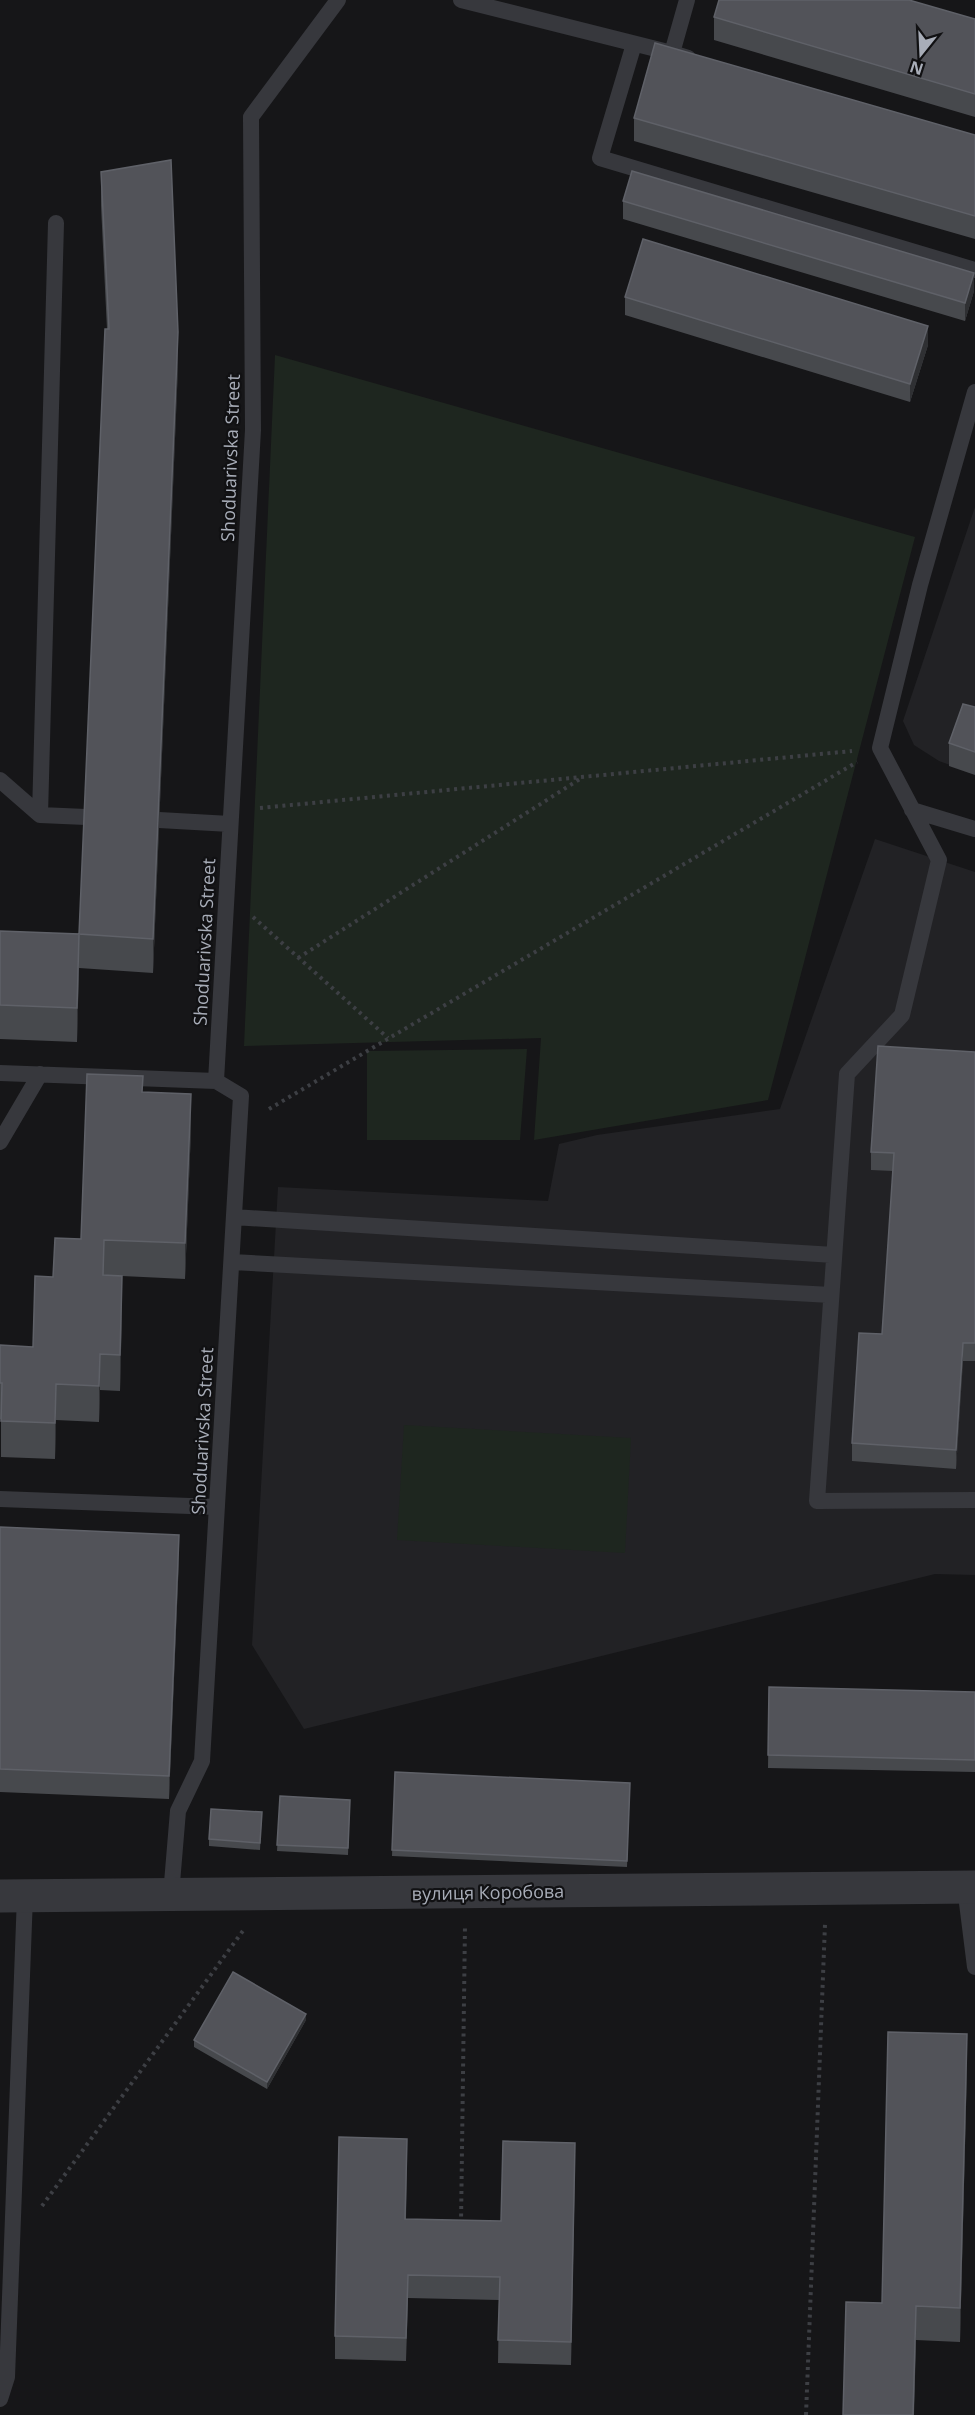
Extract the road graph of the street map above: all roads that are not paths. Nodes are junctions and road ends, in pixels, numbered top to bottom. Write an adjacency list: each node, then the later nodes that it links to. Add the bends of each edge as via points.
1 (338, 0): 14 (lane, Shoduarivska Street, via 251,117 253,430)
2 (461, 0): 4 (lane)
3 (687, 0): 5 (lane)
4 (634, 44): 5 (lane); 8 (lane, via 600,158)
5 (672, 53): 6 (lane)
6 (706, 63)
7 (56, 223): 12 (lane)
8 (975, 270)
9 (975, 392): 11 (lane, via 920,585 880,748)
10 (0, 780): 12 (lane)
11 (912, 810): 16 (lane); 22 (lane, via 939,860 902,1015 847,1074)
12 (40, 815): 13 (lane)
13 (86, 817)
14 (231, 817): 15 (lane); 19 (lane, Shoduarivska Street)
15 (159, 820)
16 (975, 829)
17 (0, 1073): 18 (lane)
18 (40, 1074): 19 (lane); 20 (lane)
19 (216, 1081): 21 (lane, Shoduarivska Street, via 242,1096)
20 (0, 1142)
21 (234, 1217): 22 (lane); 23 (lane, Shoduarivska Street)
22 (834, 1255): 24 (lane)
23 (231, 1262): 24 (lane); 27 (lane, Shoduarivska Street)
24 (831, 1295): 26 (lane, via 817,1502)
25 (0, 1499): 27 (lane)
26 (975, 1500)
27 (217, 1507): 29 (lane, Shoduarivska Street, via 202,1761 178,1811)
28 (970, 1887): 29 (street, вулиця Коробова); 31 (lane)
29 (171, 1895): 30 (street, вулиця Коробова)
30 (13, 1896): 32 (lane, via 12,2247 7,2376)
31 (975, 1967)
32 (0, 2399)

